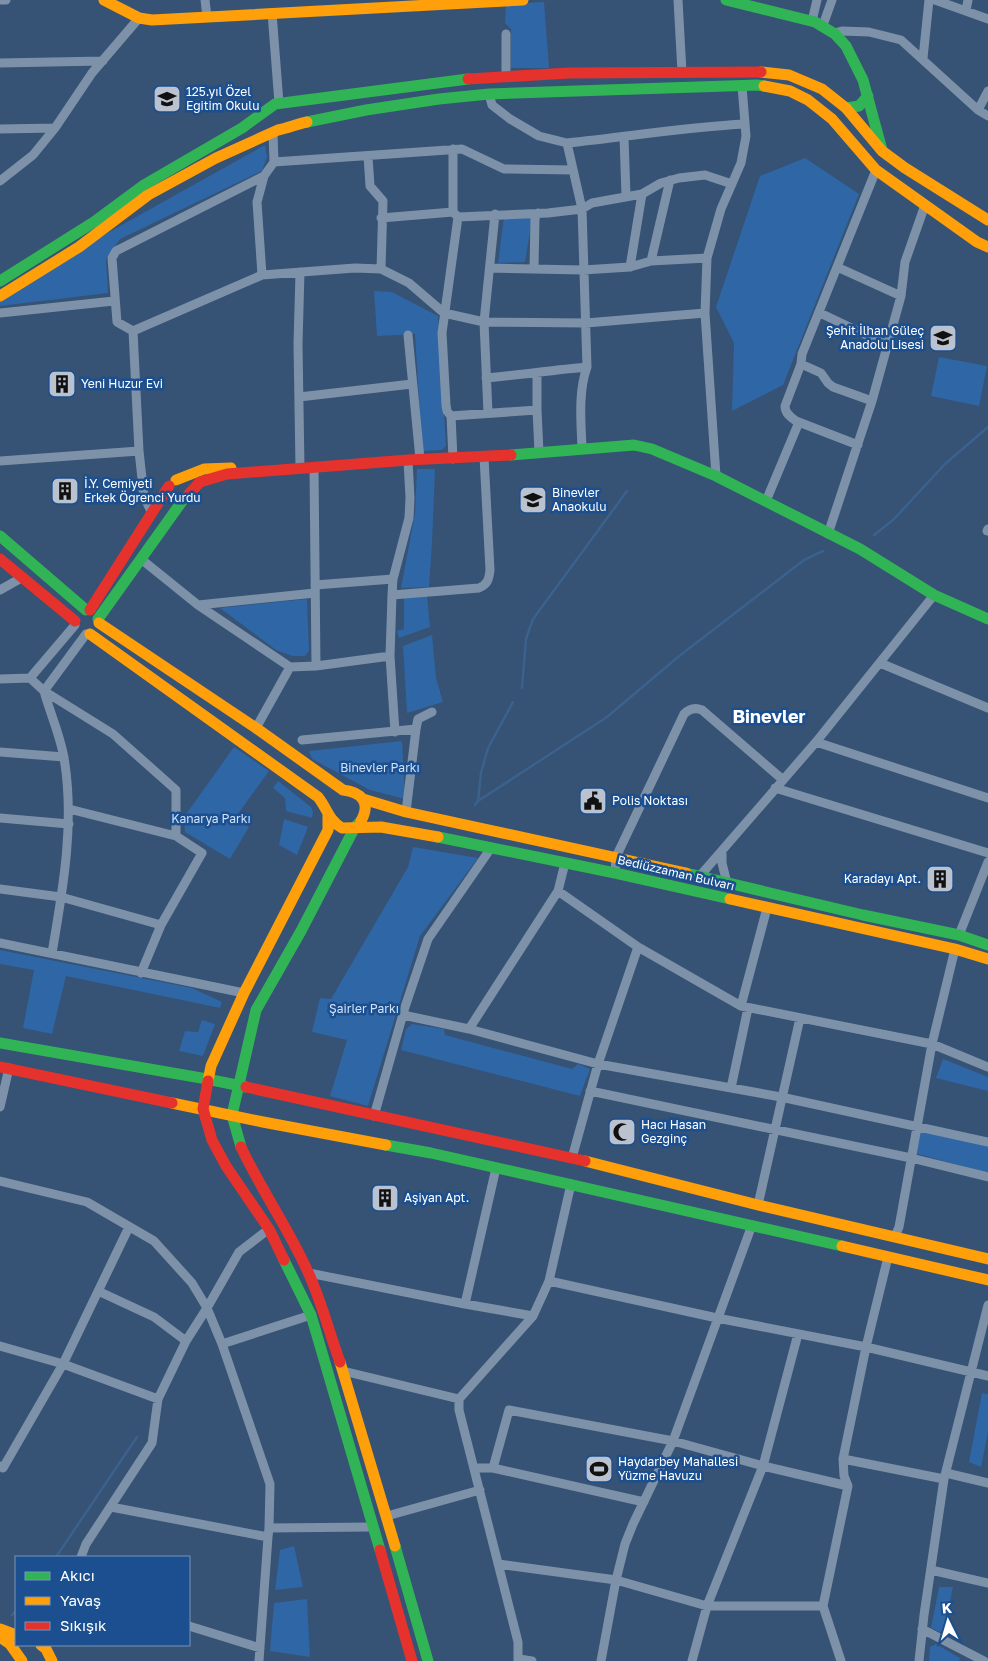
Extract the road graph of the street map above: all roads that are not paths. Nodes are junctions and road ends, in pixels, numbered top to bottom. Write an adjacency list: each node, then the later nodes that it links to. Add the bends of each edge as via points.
1 (0, 0): 2 (street)
2 (6, 0)
3 (104, 0): 17 (main road)
4 (205, 0): 16 (street)
5 (523, 0): 13 (main road)
6 (678, 0): 27 (street)
7 (726, 0): 19 (main road)
8 (817, 0): 19 (street)
9 (832, 0): 20 (street)
10 (929, 0): 23 (street)
11 (935, 0): 14 (street)
12 (968, 0): 14 (street)
13 (477, 1): 15 (main road)
14 (966, 10): 18 (street)
15 (272, 13): 16 (main road); 34 (street)
16 (207, 17): 17 (main road)
17 (139, 18): 25 (street)
18 (988, 19)
19 (812, 21): 20 (main road)
20 (823, 25): 21 (main road)
21 (835, 33): 23 (street, via 869,32 901,40); 33 (main road, via 851,52)
22 (506, 34): 29 (street)
23 (923, 58): 37 (street)
24 (83, 61): 25 (street); 26 (street); 28 (street)
25 (104, 61): 28 (street)
26 (0, 63)
27 (682, 72): 29 (main road); 35 (main road, via 753,71 789,75 822,89)
28 (92, 73): 42 (street)
29 (506, 76): 34 (main road)
30 (742, 86): 32 (main road); 39 (street); 51 (main road, via 757,85 790,91 808,100 832,119)
31 (988, 91): 37 (street)
32 (489, 94): 40 (main road, via 366,110); 45 (street, via 492,105 510,119 539,136)
33 (868, 96): 35 (main road, via 860,106); 47 (main road)
34 (281, 103): 36 (main road); 40 (main road, via 292,112)
35 (846, 108): 47 (main road)
36 (268, 109): 43 (main road, via 267,123); 76 (main road, via 242,128 144,185 94,222)
37 (978, 110): 38 (street)
38 (988, 116)
39 (745, 124): 44 (street); 55 (street, via 741,163)
40 (290, 125): 43 (main road)
41 (0, 128): 42 (street)
42 (55, 128): 54 (street, via 33,155)
43 (275, 132): 49 (street); 77 (main road, via 216,158 148,195 78,247)
44 (624, 137): 45 (street); 57 (street)
45 (567, 143): 50 (street)
46 (453, 149): 48 (street); 50 (street, via 462,149 504,169); 62 (street)
47 (882, 152): 64 (main road)
48 (368, 156): 49 (street); 63 (street, via 370,186 383,201)
49 (274, 162): 52 (street)
50 (573, 170): 59 (street)
51 (876, 170): 58 (main road); 68 (street)
52 (264, 176): 75 (street, via 257,202); 79 (street, via 116,251 112,258)
53 (670, 180): 55 (street, via 706,175); 56 (street); 67 (street)
54 (0, 181)
55 (732, 184): 66 (street)
56 (642, 194): 57 (street); 71 (street)
57 (626, 196): 59 (street, via 592,203)
58 (925, 205): 65 (main road); 78 (street, via 905,262)
59 (582, 209): 60 (street); 73 (street)
60 (538, 213): 61 (street); 72 (street, via 535,218)
61 (495, 214): 62 (street); 70 (street)
62 (456, 215): 63 (street); 83 (street)
63 (381, 218): 69 (street)
64 (988, 220)
65 (988, 247)
66 (707, 258): 67 (street); 81 (street)
67 (650, 261): 71 (street)
68 (837, 267): 78 (street); 82 (street)
69 (380, 268): 74 (street); 83 (street, via 409,283)
70 (490, 268): 72 (street); 84 (street)
71 (630, 268): 73 (street)
72 (534, 269): 73 (street)
73 (582, 270): 85 (street)
74 (300, 272): 75 (street); 94 (street)
75 (262, 276): 86 (street)
76 (0, 281)
77 (0, 296)
78 (901, 296): 88 (street)
79 (114, 301): 80 (street); 86 (street, via 117,322)
80 (0, 313)
81 (705, 313): 85 (street); 111 (street)
82 (820, 313): 88 (street); 89 (street, via 802,354)
83 (444, 314): 84 (street); 98 (street, via 446,405)
84 (484, 322): 85 (street); 92 (street)
85 (586, 323): 90 (street)
86 (133, 331): 102 (street)
87 (408, 335): 93 (street)
88 (887, 345): 95 (street)
89 (801, 364): 95 (street, via 821,373 833,387); 99 (street, via 785,406 788,414)
90 (587, 367): 91 (street); 101 (street, via 582,390)
91 (537, 374): 92 (street); 96 (street)
92 (486, 378): 97 (street)
93 (412, 384): 94 (street); 106 (street)
94 (299, 397): 109 (street)
95 (872, 401): 100 (street)
96 (537, 410): 97 (street); 103 (street)
97 (488, 413): 98 (street)
98 (451, 416): 105 (street)
99 (799, 422): 100 (street); 114 (street)
100 (858, 445): 116 (street)
101 (582, 448): 103 (main road); 111 (main road, via 634,445)
102 (139, 450): 107 (street); 115 (street, via 144,497)
103 (540, 452): 104 (main road)
104 (484, 457): 105 (main road); 124 (street, via 490,570 486,584 479,588)
105 (453, 458): 106 (main road)
106 (414, 460): 108 (main road); 121 (street, via 409,518)
107 (0, 461)
108 (314, 467): 109 (main road); 122 (street)
109 (300, 468): 110 (main road)
110 (286, 469): 112 (main road, via 256,466 204,469); 113 (main road, via 227,474 200,482)
111 (716, 476): 114 (main road)
112 (172, 483): 113 (main road, via 170,496 176,500); 113 (main road, via 186,482 189,488); 115 (main road)
113 (185, 497): 119 (main road)
114 (766, 501): 116 (main road)
115 (152, 512): 127 (main road)
116 (828, 534): 125 (main road, via 878,559)
117 (0, 536): 127 (main road)
118 (0, 558): 120 (main road)
119 (141, 559): 126 (street); 127 (main road)
120 (23, 576): 123 (street); 129 (main road)
121 (393, 579): 122 (street); 124 (street)
122 (315, 589): 126 (street); 133 (street)
123 (0, 590)
124 (392, 595): 131 (street)
125 (934, 595): 128 (main road); 132 (street)
126 (198, 605): 134 (street)
127 (93, 616): 129 (main road, via 78,614); 130 (main road, via 96,630); 140 (main road)
128 (988, 619)
129 (75, 623): 130 (main road, via 80,631); 135 (street)
130 (88, 634): 137 (street); 153 (main road, via 318,797)
131 (390, 656): 133 (street); 142 (street)
132 (880, 663): 138 (street); 144 (street)
133 (316, 666): 134 (street)
134 (290, 667): 140 (street)
135 (30, 678): 136 (street); 137 (street)
136 (0, 679)
137 (44, 691): 146 (street); 158 (street, via 113,734 176,790)
138 (988, 708)
139 (432, 712): 141 (street, via 418,719)
140 (256, 728): 149 (main road)
141 (416, 729): 142 (street); 154 (street)
142 (394, 732): 143 (street)
143 (302, 740)
144 (816, 742): 147 (street); 150 (street)
145 (0, 752): 146 (street)
146 (64, 757): 152 (street)
147 (782, 779): 148 (street); 162 (street, via 702,710 688,710)
148 (775, 788): 160 (street); 161 (street)
149 (343, 790): 151 (main road, via 354,792); 153 (main road, via 332,796)
150 (988, 798)
151 (363, 799): 154 (main road, Bediüzzaman Bulvarı); 157 (main road, via 366,811)
152 (69, 809): 156 (street); 158 (street)
153 (328, 812): 157 (main road, via 336,826); 181 (main road, via 328,830)
154 (406, 812): 162 (main road, Bediüzzaman Bulvarı)
155 (0, 818): 156 (street)
156 (69, 824): 170 (street)
157 (355, 827): 159 (main road, Bediüzzaman Bulvarı, via 408,831); 192 (main road, via 256,1010)
158 (176, 836): 172 (street, via 202,853)
159 (491, 848): 164 (main road, Bediüzzaman Bulvarı); 183 (street, via 428,939)
160 (722, 851): 166 (street); 167 (street)
161 (988, 853)
162 (616, 857): 165 (street); 166 (main road, Bediüzzaman Bulvarı)
163 (988, 862): 173 (street)
164 (565, 863): 165 (main road, Bediüzzaman Bulvarı); 169 (street)
165 (615, 873): 171 (main road, Bediüzzaman Bulvarı)
166 (699, 877): 167 (main road, Bediüzzaman Bulvarı)
167 (727, 883): 173 (main road, Bediüzzaman Bulvarı)
168 (0, 889): 170 (street)
169 (558, 891): 176 (street); 185 (street)
170 (61, 897): 172 (street); 178 (street)
171 (767, 908): 177 (main road, Bediüzzaman Bulvarı); 182 (street)
172 (161, 925): 180 (street)
173 (959, 935): 175 (main road, Bediüzzaman Bulvarı)
174 (0, 943): 178 (street)
175 (988, 945)
176 (638, 947): 182 (street); 188 (street)
177 (955, 949): 179 (main road, Bediüzzaman Bulvarı); 187 (street)
178 (52, 953): 180 (street)
179 (988, 959)
180 (142, 973): 181 (street)
181 (244, 993): 191 (main road)
182 (745, 1007): 184 (street); 193 (street)
183 (403, 1015): 185 (street); 200 (street)
184 (800, 1018): 187 (street); 195 (street)
185 (469, 1029): 188 (street)
186 (0, 1043): 191 (main road)
187 (932, 1044): 189 (street); 202 (street)
188 (598, 1064): 193 (street); 194 (street)
189 (988, 1067)
190 (4, 1068): 196 (main road); 197 (street)
191 (207, 1079): 192 (main road); 198 (main road)
192 (238, 1086): 199 (main road); 200 (main road)
193 (731, 1088): 195 (street)
194 (590, 1091): 203 (street); 207 (street)
195 (781, 1097): 202 (street); 203 (street)
196 (182, 1104): 198 (main road); 204 (main road)
197 (0, 1107)
198 (203, 1109): 199 (main road); 204 (main road)
199 (232, 1115): 201 (main road); 205 (main road)
200 (374, 1116): 207 (main road)
201 (263, 1122): 205 (main road, via 246,1126 239,1133); 209 (main road)
202 (918, 1127): 206 (street); 208 (street)
203 (774, 1130): 208 (street); 213 (street)
204 (209, 1131): 216 (main road, via 226,1166)
205 (238, 1140): 220 (main road)
206 (988, 1142)
207 (572, 1158): 213 (main road)
208 (910, 1158): 210 (street); 217 (street)
209 (496, 1168): 212 (main road); 224 (street)
210 (988, 1177)
211 (0, 1181): 215 (street, via 87,1202)
212 (571, 1184): 214 (main road); 222 (street)
213 (758, 1205): 217 (main road)
214 (752, 1225): 218 (main road); 229 (street)
215 (130, 1226): 223 (street); 226 (street, via 154,1241 192,1283)
216 (269, 1228): 226 (street, via 239,1252); 227 (main road)
217 (895, 1236): 219 (main road)
218 (888, 1257): 221 (main road); 234 (street)
219 (988, 1259)
220 (309, 1272): 224 (street); 236 (main road)
221 (988, 1280)
222 (549, 1281): 228 (street); 229 (street)
223 (98, 1291): 231 (street, via 154,1317); 235 (street)
224 (465, 1304): 228 (street)
225 (988, 1305): 237 (street)
226 (207, 1308): 231 (street); 232 (street)
227 (311, 1315): 232 (street); 254 (main road)
228 (533, 1316): 240 (street)
229 (717, 1318): 230 (street); 241 (street)
230 (798, 1334): 234 (street); 244 (street)
231 (186, 1341): 239 (street)
232 (222, 1344): 255 (street, via 270,1484)
233 (0, 1346): 235 (street)
234 (866, 1347): 237 (street); 242 (street)
235 (63, 1364): 239 (street); 243 (street, via 3,1468)
236 (343, 1371): 240 (street); 253 (main road)
237 (970, 1373): 238 (street); 247 (street)
238 (988, 1376)
239 (158, 1399): 252 (street, via 152,1443)
240 (459, 1399): 245 (street)
241 (673, 1441): 244 (street); 246 (street, via 509,1410); 251 (street)
242 (843, 1459): 247 (street); 249 (street)
243 (0, 1466)
244 (763, 1466): 249 (street); 261 (street)
245 (475, 1468): 246 (street); 250 (street)
246 (493, 1468): 251 (street)
247 (945, 1476): 248 (street); 258 (street)
248 (988, 1483)
249 (848, 1486): 262 (street)
250 (480, 1490): 253 (street); 257 (street)
251 (644, 1502): 259 (street, via 625,1544)
252 (112, 1506): 255 (street); 256 (street)
253 (387, 1516): 274 (main road)
254 (372, 1527): 255 (street); 273 (main road)
255 (269, 1532): 269 (street)
256 (81, 1556)
257 (498, 1564): 259 (street); 270 (street, via 518,1642)
258 (931, 1570): 260 (street); 264 (street)
259 (616, 1580): 261 (street); 276 (street)
260 (988, 1584)
261 (707, 1606): 262 (street); 277 (street)
262 (823, 1606): 278 (street)
263 (190, 1626): 269 (street)
264 (922, 1629): 279 (street); 280 (street)
265 (0, 1630): 266 (main road)
266 (15, 1635)
267 (0, 1637): 271 (main road, via 12,1645)
268 (25, 1647): 271 (main road)
269 (260, 1648): 272 (street)
270 (518, 1660): 275 (street)
271 (22, 1661)
272 (259, 1661)
273 (412, 1661)
274 (428, 1661)
275 (532, 1661)
276 (600, 1661)
277 (692, 1661)
278 (841, 1661)
279 (919, 1661)
280 (984, 1661)

